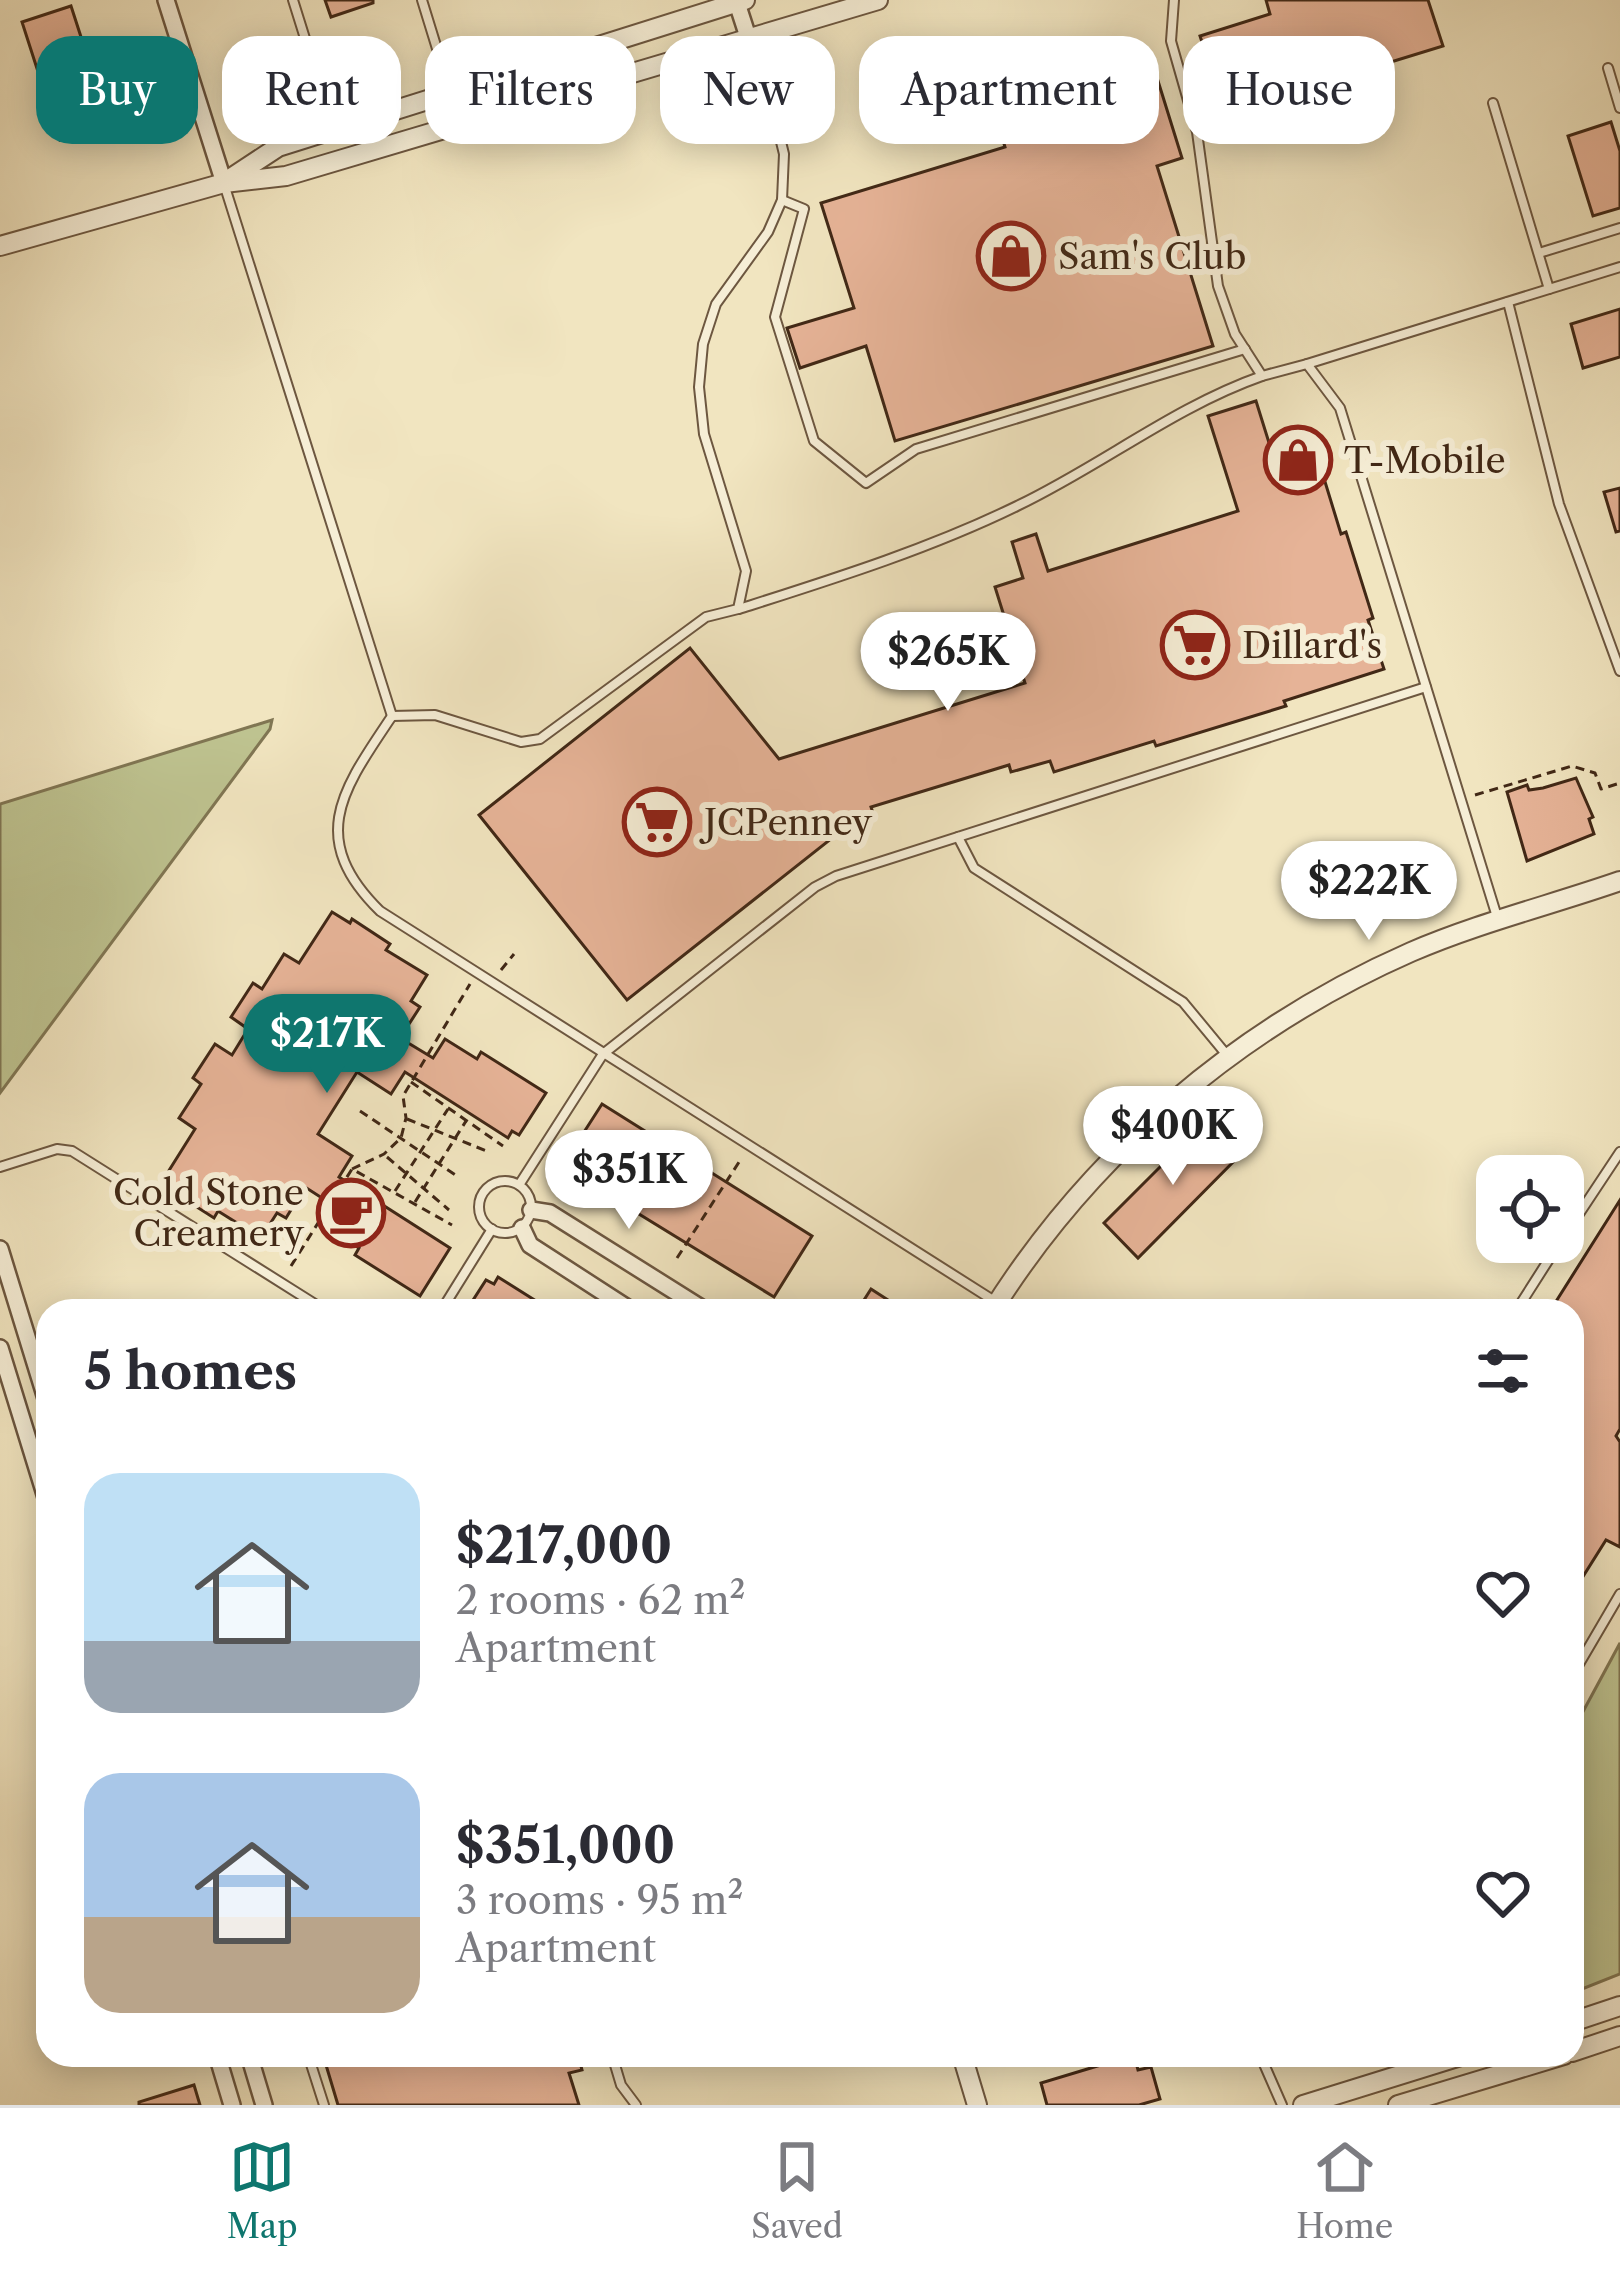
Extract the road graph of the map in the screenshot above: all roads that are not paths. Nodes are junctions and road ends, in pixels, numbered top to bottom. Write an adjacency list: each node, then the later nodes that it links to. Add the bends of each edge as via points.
1 (166, 0): 18 (street)
2 (293, 0): 7 (lane)
3 (422, 0): 8 (lane)
4 (878, 0): 11 (street)
5 (1174, 0): 26 (lane, via 1171,40 1197,132 1218,286)
6 (739, 1): 9 (street); 10 (street)
7 (304, 36)
8 (433, 36)
9 (628, 36)
10 (748, 36)
11 (752, 36)
12 (660, 63): 18 (street, via 286,176)
13 (1608, 68): 15 (lane)
14 (1493, 103): 22 (lane)
15 (1620, 107)
16 (287, 144): 18 (street)
17 (782, 144): 19 (lane)
18 (224, 183): 21 (street); 32 (lane)
19 (782, 200): 26 (lane, via 804,209 775,317 814,441 866,483 916,449); 29 (lane, via 769,232 716,304 703,344 704,434 746,572)
20 (1620, 228): 22 (lane)
21 (0, 246)
22 (1539, 254): 24 (lane)
23 (1620, 267): 24 (lane)
24 (1549, 289): 25 (lane)
25 (1508, 302): 27 (lane); 30 (lane, via 1559,504)
26 (1245, 349): 28 (lane)
27 (1307, 364): 28 (lane); 31 (lane, via 1340,408)
28 (1262, 376): 29 (lane, via 1216,392 1018,506)
29 (738, 609): 32 (lane, via 706,617 540,740 521,742 435,715)
30 (1620, 671)
31 (1426, 686): 33 (lane); 35 (lane)
32 (392, 716): 36 (lane, via 346,785 340,848 349,874 380,911)
33 (958, 837): 36 (lane, via 815,887); 37 (lane, via 974,868 1183,1001)
34 (1620, 881): 35 (street)
35 (1498, 922): 37 (street, via 1342,986)
36 (603, 1054): 40 (lane); 51 (lane)
37 (1227, 1055): 52 (street, via 1120,1150)
38 (1620, 1152): 41 (lane)
39 (0, 1167): 47 (lane, via 72,1151)
40 (519, 1185): 42 (lane); 44 (lane, via 496,1183 483,1193 479,1209)
41 (1584, 1207)
42 (531, 1210): 43 (lane); 50 (street, via 550,1213)
43 (522, 1228): 44 (lane); 49 (street, via 530,1245)
44 (492, 1229): 48 (lane)
45 (0, 1249): 55 (street)
46 (1547, 1263): 53 (lane)
47 (307, 1299)
48 (448, 1299)
49 (613, 1299)
50 (687, 1299)
51 (983, 1299)
52 (1001, 1299)
53 (1524, 1299)
54 (0, 1348): 56 (street)
55 (36, 1366)
56 (36, 1465)
57 (1620, 1594): 58 (lane)
58 (1584, 1656)
59 (1620, 2006): 60 (street)
60 (1584, 2018)
61 (1620, 2036): 62 (street)
62 (1584, 2048)
63 (221, 2067): 72 (street)
64 (253, 2067): 73 (street)
65 (312, 2067): 74 (lane)
66 (616, 2067): 75 (lane)
67 (966, 2067): 76 (street)
68 (1265, 2067): 77 (lane)
69 (1432, 2067): 71 (street)
70 (1525, 2067): 79 (street)
71 (1354, 2097): 78 (street)
72 (232, 2105)
73 (264, 2105)
74 (324, 2105)
75 (636, 2105)
76 (977, 2105)
77 (1282, 2105)
78 (1303, 2105)
79 (1398, 2105)

